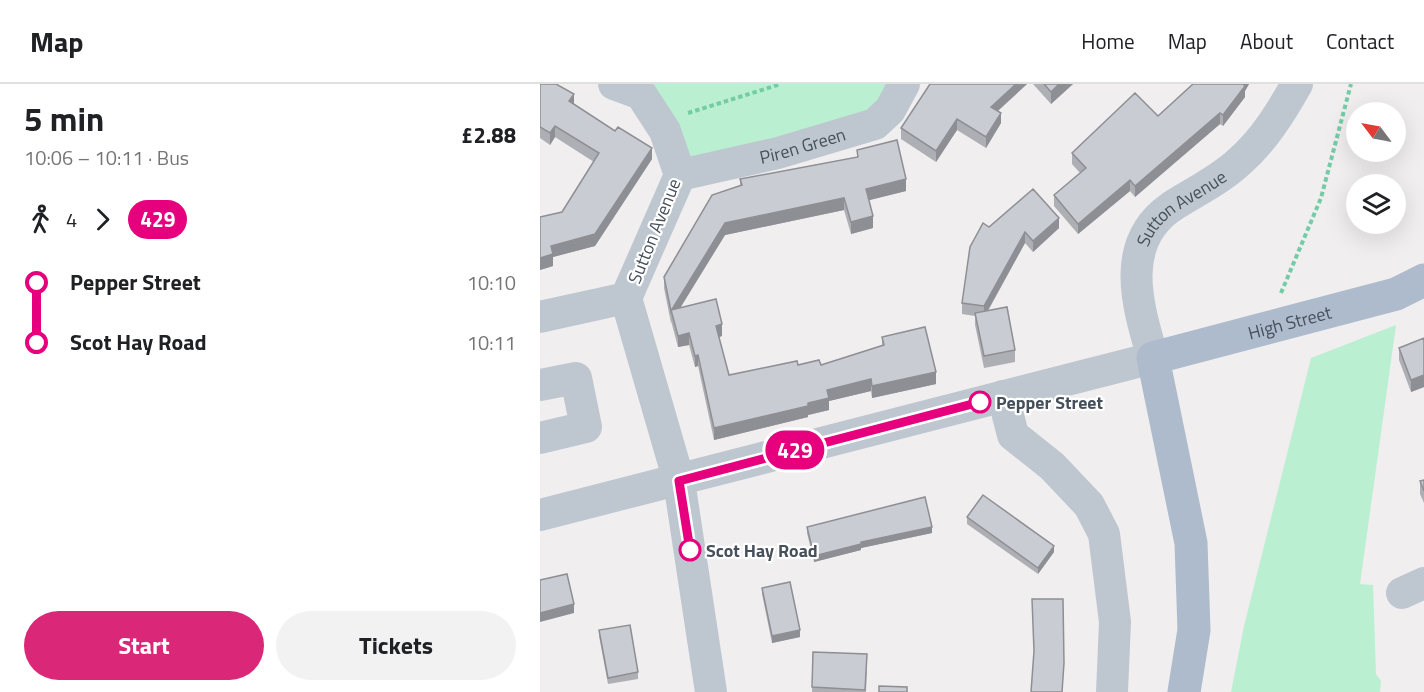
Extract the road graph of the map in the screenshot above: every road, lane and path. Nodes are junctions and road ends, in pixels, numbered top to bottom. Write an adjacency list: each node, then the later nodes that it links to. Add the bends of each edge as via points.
1 (781, 84): 6 (path)
2 (904, 84): 7 (street, Piren Green, via 890,110 876,124 778,153)
3 (1297, 84): 12 (street, Sutton Avenue, via 1270,127 1239,162 1158,217 1143,238 1135,284)
4 (1351, 84): 11 (path, via 1321,198)
5 (634, 87): 6 (street, Sutton Avenue)
6 (659, 122): 7 (street, Sutton Avenue)
7 (680, 175): 9 (street, Sutton Avenue)
8 (1410, 287): 11 (main road, High Street)
9 (626, 298): 10 (street, Sutton Avenue); 16 (street, Sutton Avenue)
10 (540, 317)
11 (1266, 327): 12 (main road, High Street)
12 (1154, 358): 14 (street); 20 (main road, via 1191,543 1194,630)
13 (540, 385): 15 (street, via 576,378 586,428)
14 (1003, 396): 16 (street); 19 (street, via 1013,435 1052,466 1089,506 1104,534 1115,622)
15 (540, 438)
16 (679, 481): 17 (street); 18 (street, Sutton Avenue)
17 (540, 515)
18 (711, 692)
19 (1112, 692)
20 (1184, 692)

